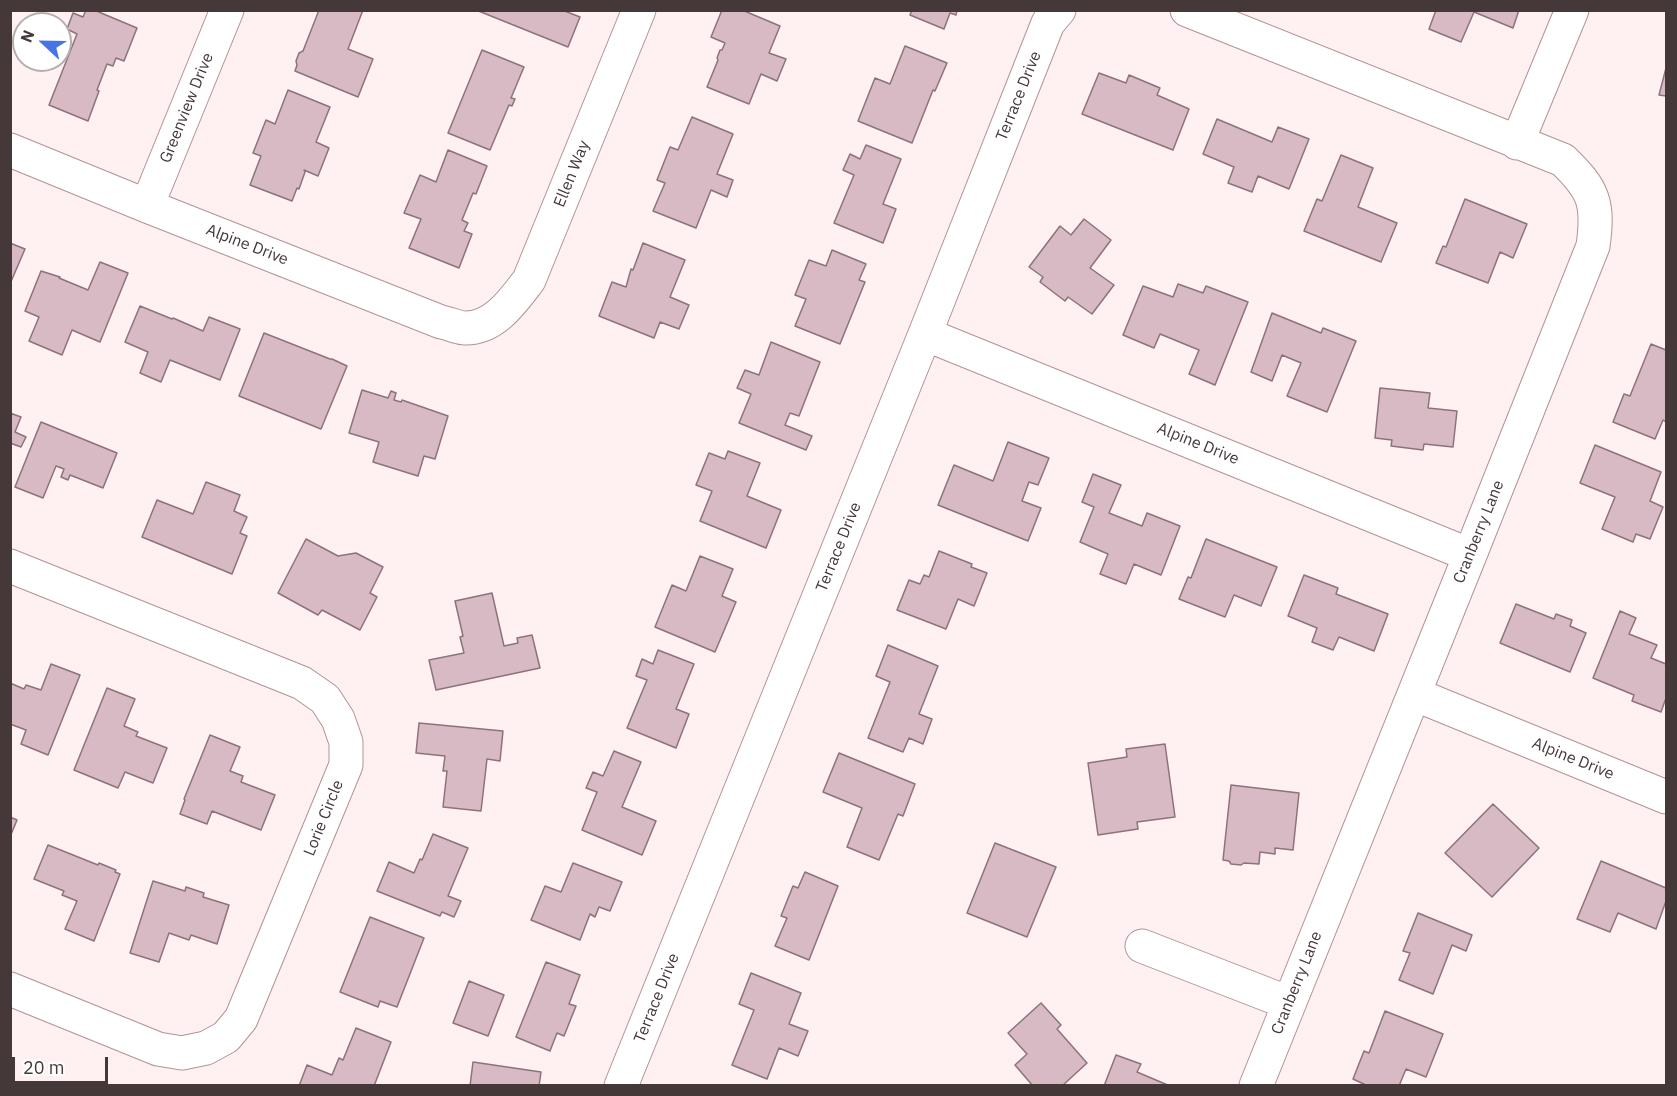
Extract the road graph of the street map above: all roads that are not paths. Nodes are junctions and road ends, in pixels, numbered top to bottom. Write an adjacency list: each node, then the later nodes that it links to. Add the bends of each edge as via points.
1 (227, 10): 8 (street, Greenview Drive)
2 (639, 10): 9 (street, Ellen Way, via 529,280 509,307)
3 (1059, 10): 10 (street, Terrace Drive, via 1048,23)
4 (1186, 10): 6 (street)
5 (1572, 10): 6 (street)
6 (1517, 143): 11 (street, Cranberry Lane, via 1563,160 1582,178 1594,200 1596,223 1593,246)
7 (10, 150): 8 (street, Alpine Drive)
8 (147, 206): 9 (street, Alpine Drive, via 441,322 464,328)
9 (486, 323)
10 (925, 334): 11 (street, Alpine Drive); 18 (street, Terrace Drive)
11 (1470, 555): 13 (street, Cranberry Lane)
12 (10, 566): 16 (street, Lorie Circle, via 302,683 325,699 338,719 346,742 346,765 241,1019 226,1037 206,1048 182,1053 158,1048)
13 (1414, 694): 14 (street, Alpine Drive); 17 (street, Cranberry Lane)
14 (1666, 796)
15 (1142, 946): 17 (street)
16 (10, 989)
17 (1289, 1003): 19 (street, Cranberry Lane)
18 (621, 1086)
19 (1256, 1086)

